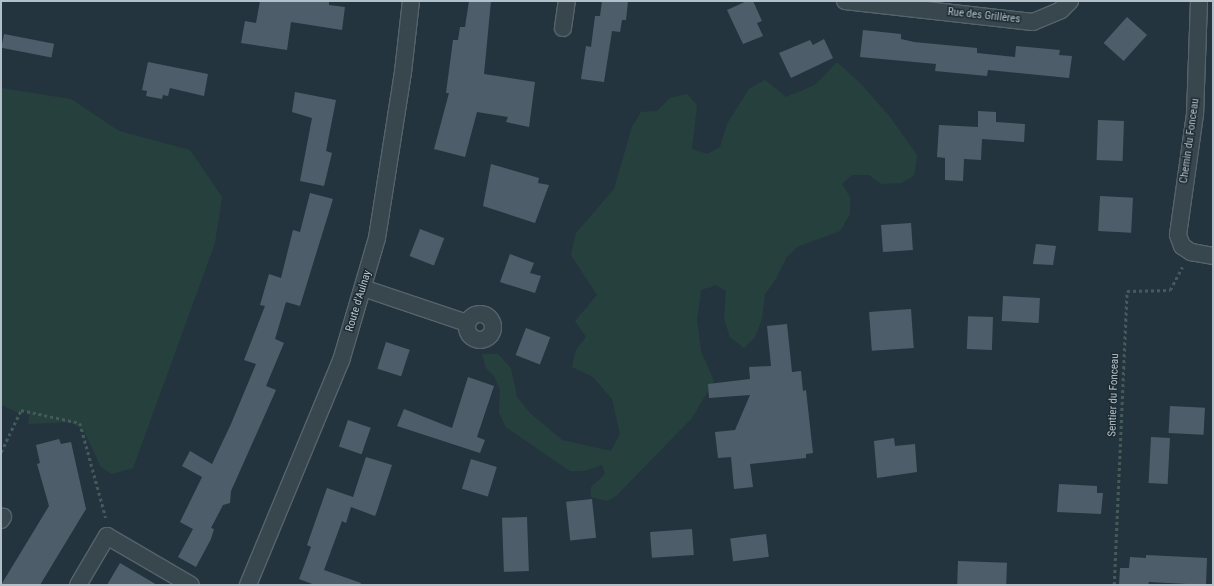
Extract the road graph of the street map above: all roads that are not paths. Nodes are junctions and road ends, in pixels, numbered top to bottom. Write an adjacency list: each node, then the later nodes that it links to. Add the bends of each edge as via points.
1 (411, 1): 8 (street, Route d'Aulnay, via 386,198)
2 (567, 1): 6 (street)
3 (845, 1): 4 (street, Rue des Grillères, via 1033,22 1061,10)
4 (1070, 1)
5 (1204, 4): 7 (street, Chemin du Fonceau, via 1195,114 1178,226 1182,246 1190,252)
6 (563, 28)
7 (1213, 256)
8 (363, 288): 9 (street); 12 (street, Route d'Aulnay, via 341,361)
9 (467, 323)
10 (78, 585): 11 (street, via 107,536)
11 (191, 585)
12 (248, 585)

